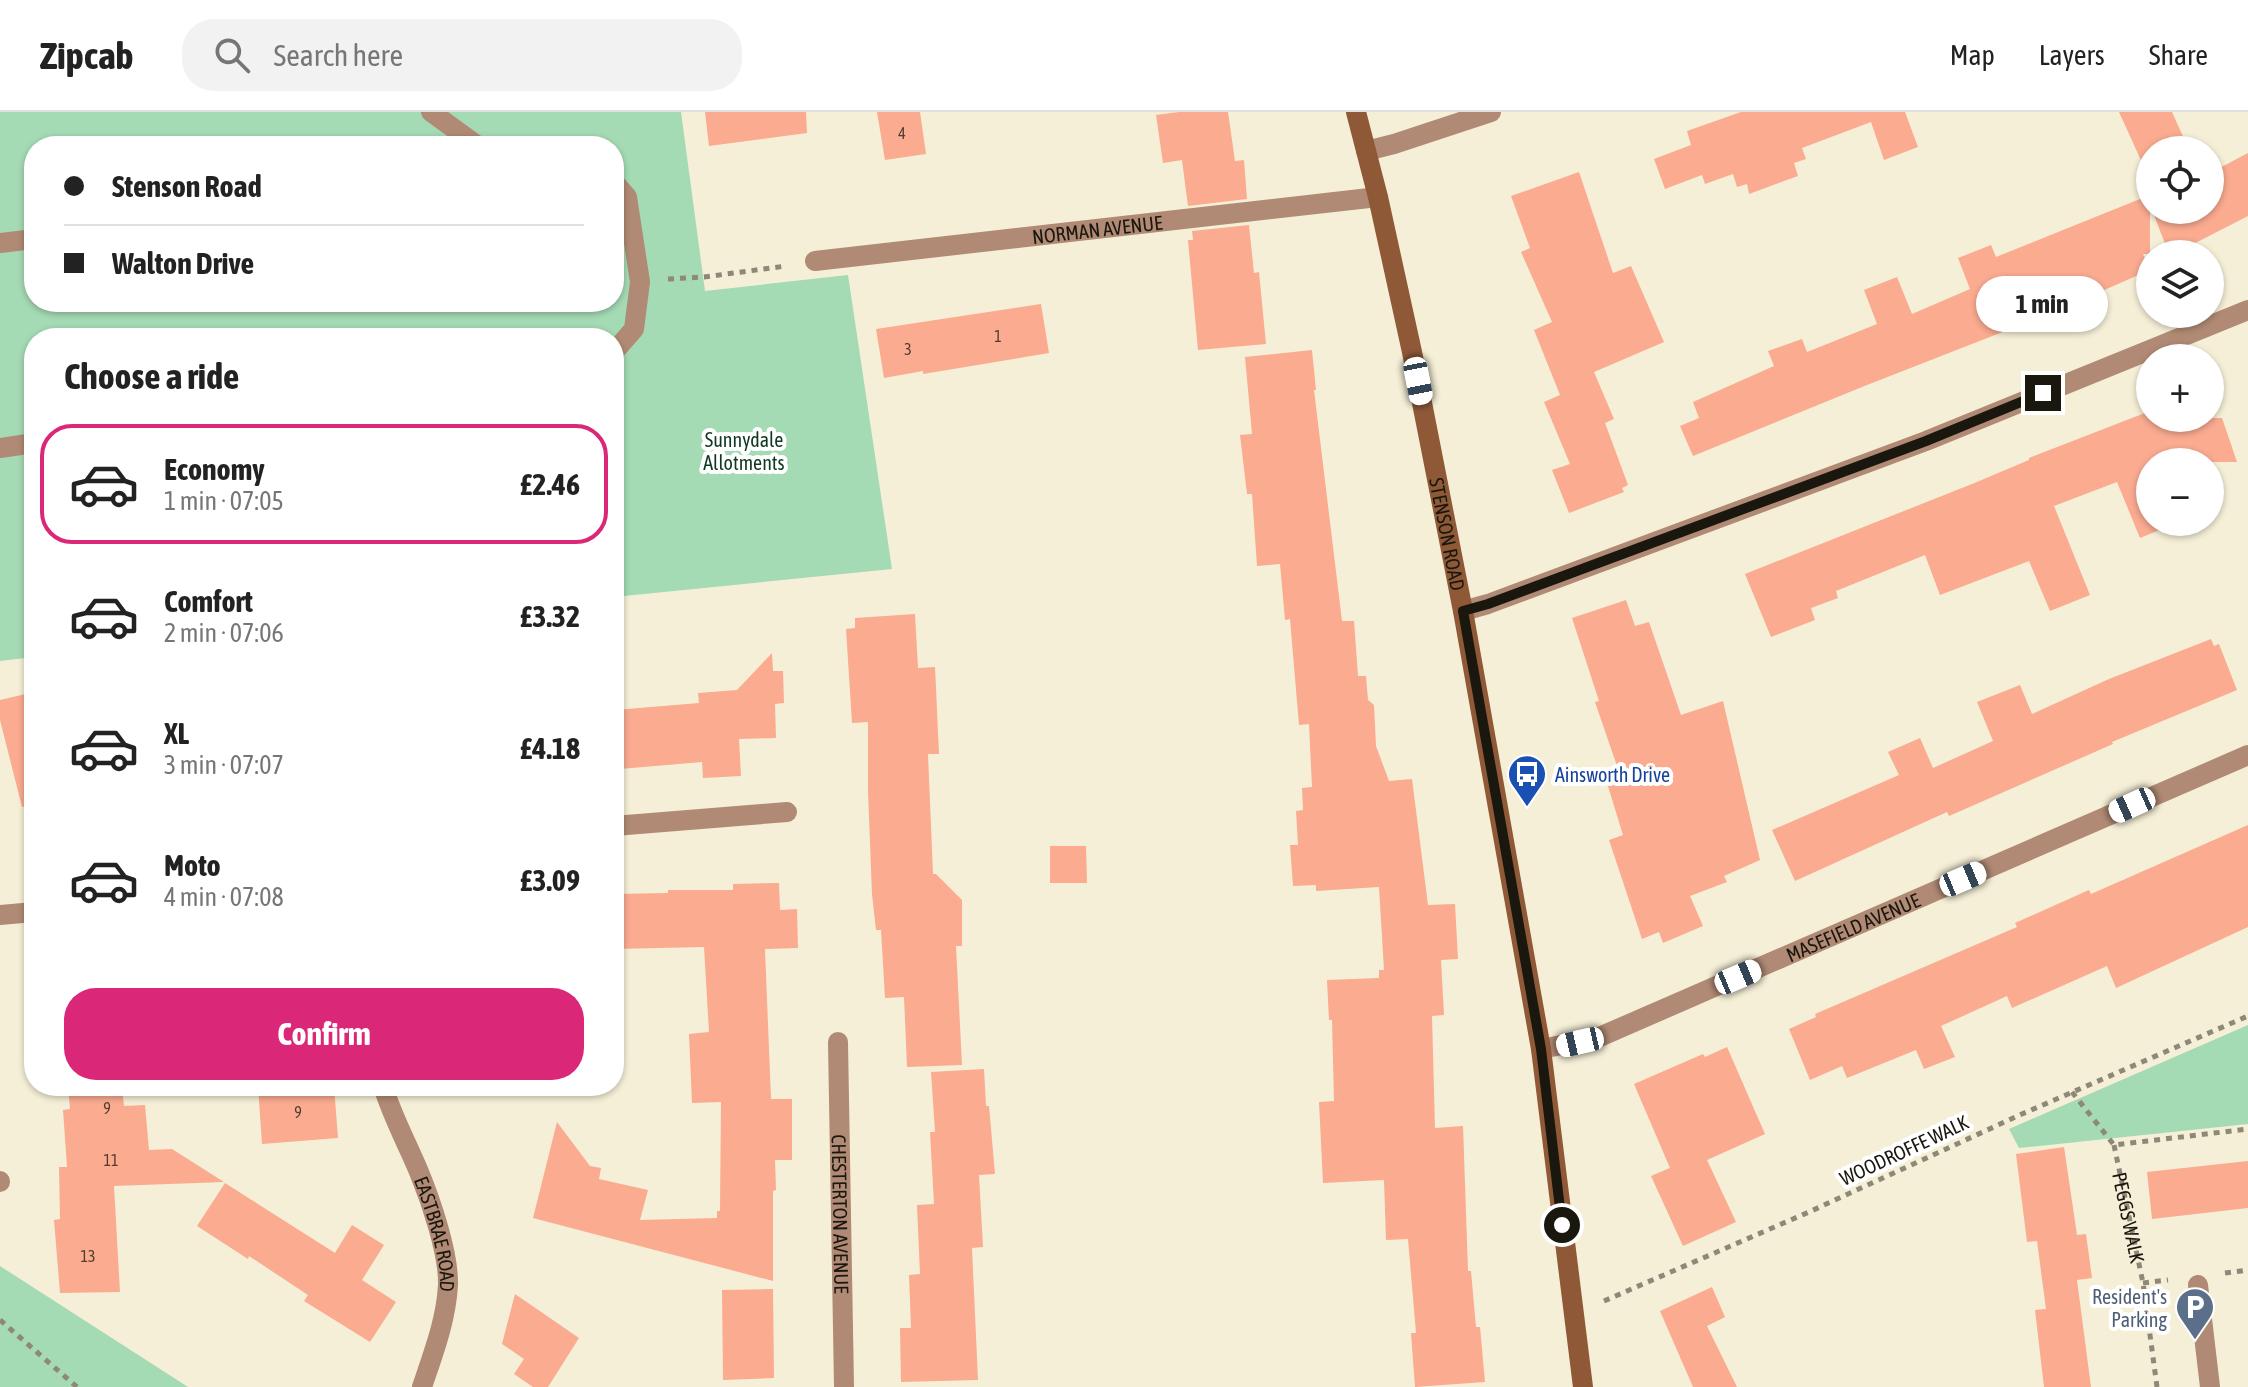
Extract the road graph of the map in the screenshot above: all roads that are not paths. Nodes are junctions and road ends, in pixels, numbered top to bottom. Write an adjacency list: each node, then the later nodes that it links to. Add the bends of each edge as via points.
1 (431, 112): 4 (street)
2 (1356, 112): 5 (street, STENSON ROAD)
3 (1491, 112): 5 (street)
4 (464, 136)
5 (1366, 151): 7 (street, STENSON ROAD)
6 (624, 194): 12 (street, via 640,282 634,329)
7 (1378, 197): 10 (street, NORMAN AVENUE); 15 (street, STENSON ROAD)
8 (24, 240): 9 (street)
9 (0, 243)
10 (815, 261)
11 (2248, 310): 15 (street, via 1926,441)
12 (624, 340)
13 (24, 444): 14 (street)
14 (0, 448)
15 (1463, 611): 22 (street, STENSON ROAD)
16 (2248, 755): 22 (street, MASEFIELD AVENUE, via 1597,1038)
17 (787, 812): 18 (street)
18 (624, 825)
19 (24, 913): 20 (street)
20 (0, 915)
21 (838, 1042): 26 (street, CHESTERTON AVENUE)
22 (1541, 1049): 27 (street, STENSON ROAD)
23 (386, 1096): 25 (street, EASTBRAE ROAD, via 420,1174 446,1260 441,1332)
24 (2198, 1285): 28 (street)
25 (422, 1387)
26 (844, 1387)
27 (1583, 1387)
28 (2210, 1387)

